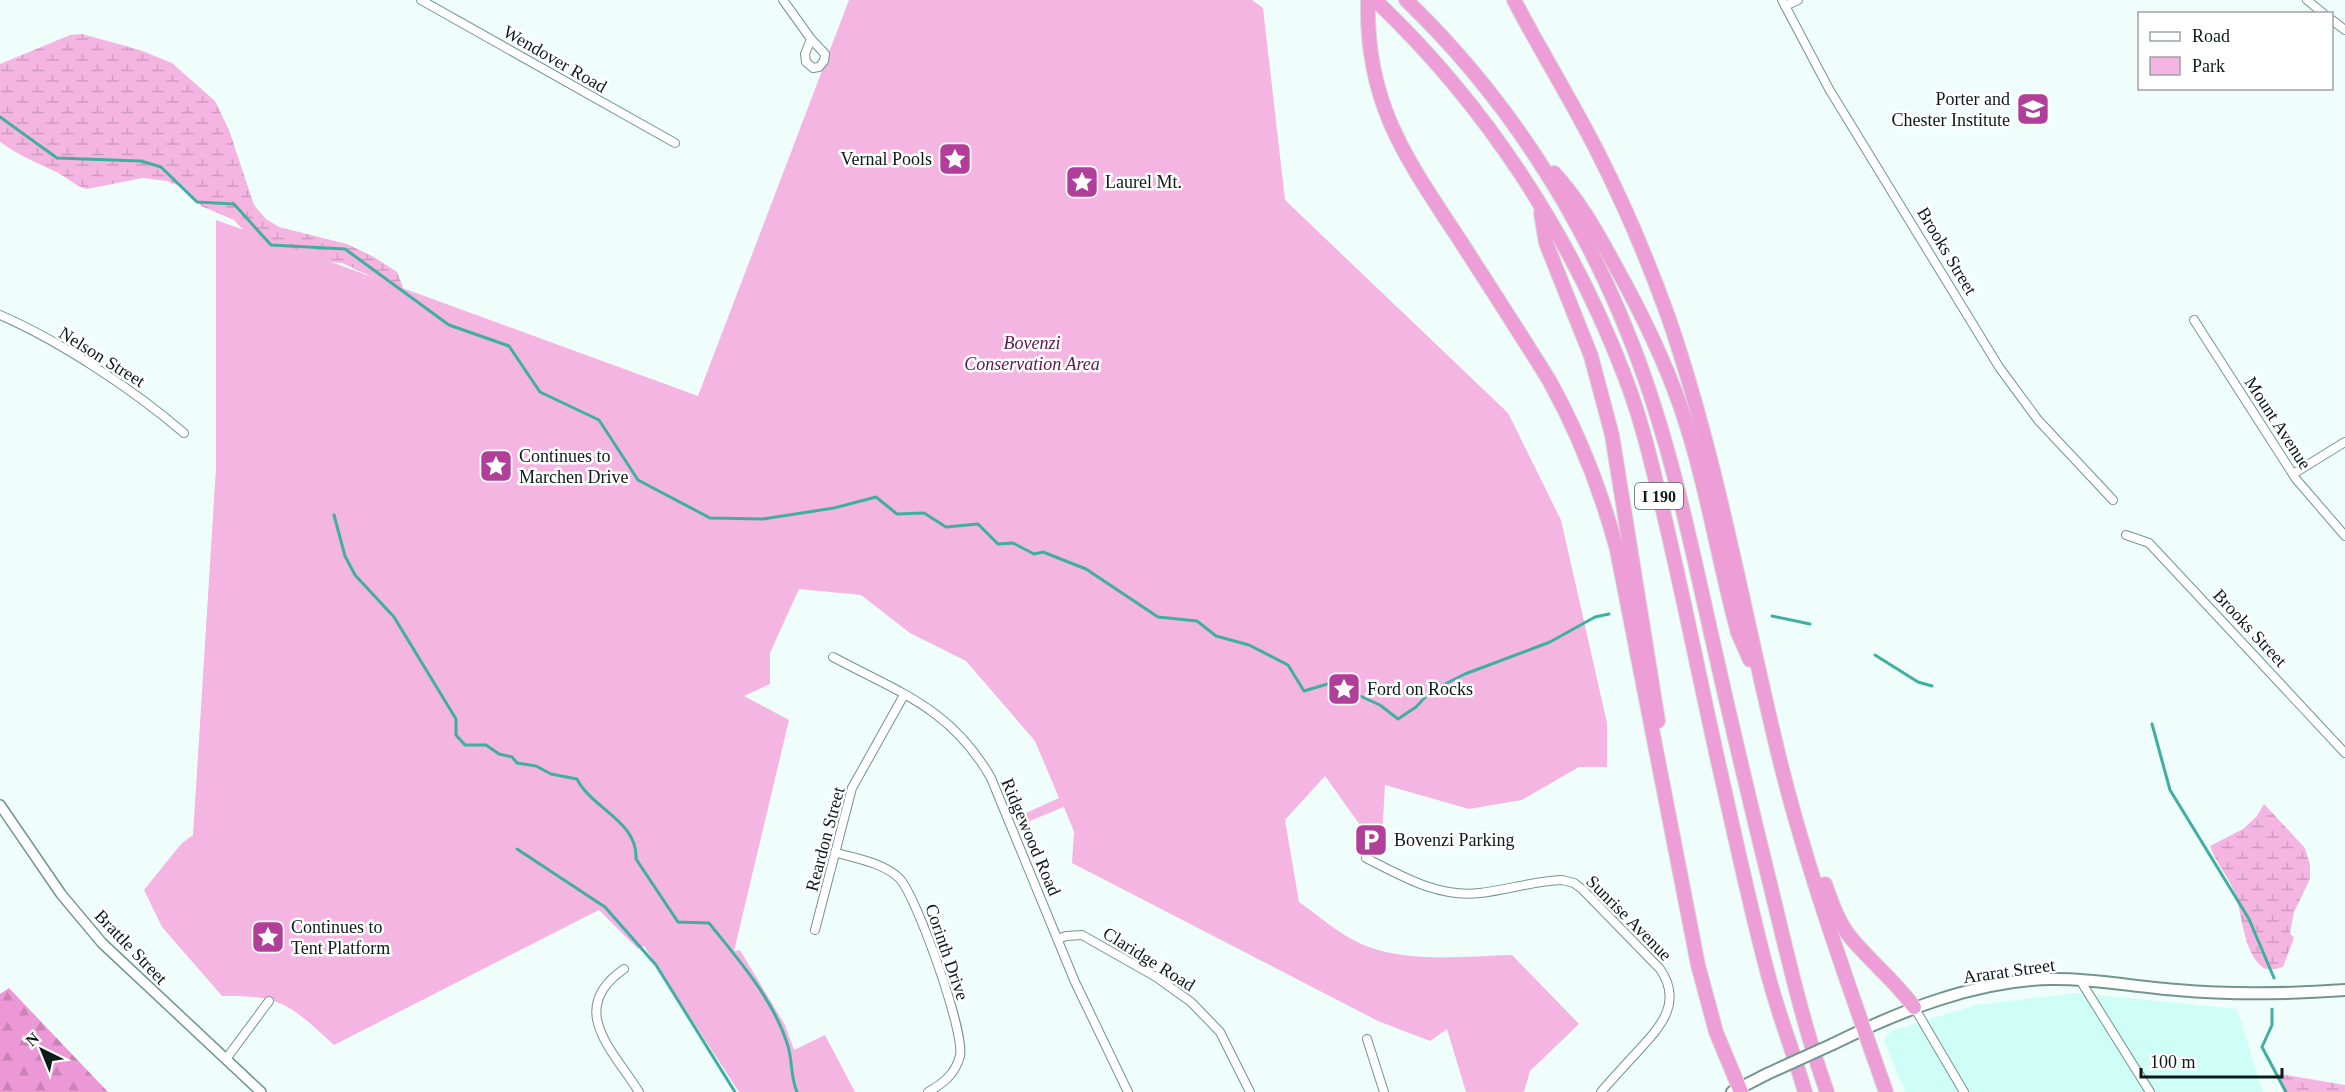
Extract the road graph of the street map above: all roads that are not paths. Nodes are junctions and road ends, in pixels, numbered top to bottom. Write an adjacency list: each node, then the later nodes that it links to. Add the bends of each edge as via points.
1 (421, 0): 12 (street, Wendover Road)
2 (783, 0): 11 (street)
3 (1368, 0): 27 (highway, via 1374,79 1396,138 1549,380 1599,487 1617,550)
4 (1375, 0): 14 (highway, I 190, via 1463,94)
5 (1406, 0): 13 (highway, I 190, via 1459,56)
6 (1514, 0): 24 (highway, via 1598,153 1668,316 1723,504)
7 (1798, 0): 9 (street)
8 (2307, 0): 10 (street)
9 (1784, 3): 20 (street, Brooks Street, via 1828,89 1999,366 2038,420)
10 (2322, 12)
11 (811, 39)
12 (675, 143)
13 (1532, 151): 24 (highway, via 1570,191 1629,290 1661,356 1698,467 1738,633); 51 (highway, I 190, via 1561,195 1614,301 1663,436 1687,521 1798,999)
14 (1539, 202): 27 (highway, via 1546,243 1591,356 1612,435 1653,685 1661,741); 50 (highway, I 190, via 1593,302 1626,378 1699,667 1750,903)
15 (0, 315): 17 (street, Nelson Street, via 101,372)
16 (2194, 320): 19 (street, Mount Avenue)
17 (184, 433)
18 (2345, 442): 19 (street)
19 (2293, 474): 22 (street, Mount Avenue)
20 (2113, 500)
21 (2126, 535): 26 (street, Brooks Street, via 2149,543)
22 (2345, 536)
23 (833, 657): 25 (street, Ridgewood Road)
24 (1761, 683): 29 (highway)
25 (904, 695): 30 (street, Reardon Street, via 852,788); 33 (street, Ridgewood Road, via 943,718 980,759)
26 (2345, 753)
27 (1659, 758): 42 (highway, via 1698,965)
28 (0, 805): 41 (street, Brattle Street, via 88,928)
29 (1804, 845): 38 (highway, via 1818,867 1839,920); 39 (highway)
30 (837, 853): 32 (street, Reardon Street); 45 (street, Corinth Drive, via 884,868 900,879 922,919 949,1001 960,1053 956,1068 945,1083)
31 (1366, 858): 49 (street, Sunrise Avenue, via 1446,892 1481,893 1562,880 1582,889 1660,969 1671,996 1663,1022)
32 (815, 930)
33 (1058, 939): 46 (street, Ridgewood Road); 47 (street, Claridge Road, via 1082,935 1191,1002 1220,1032)
34 (624, 969): 44 (street, via 604,985 596,1014 605,1042)
35 (2080, 980): 36 (main road, Ararat Street, via 2230,994); 38 (main road, Ararat Street, via 2047,979 2005,985); 54 (street)
36 (2345, 990)
37 (269, 1001): 41 (street)
38 (1914, 1007): 39 (main road, Ararat Street); 53 (street)
39 (1864, 1028): 42 (main road, Ararat Street, bridge); 52 (highway)
40 (1367, 1039): 48 (street)
41 (226, 1059): 43 (street, Brattle Street)
42 (1737, 1091)
43 (261, 1092)
44 (639, 1092)
45 (928, 1092)
46 (1128, 1092)
47 (1250, 1092)
48 (1384, 1092)
49 (1601, 1092)
50 (1805, 1092)
51 (1827, 1092)
52 (1886, 1092)
53 (1964, 1092)
54 (2150, 1092)

